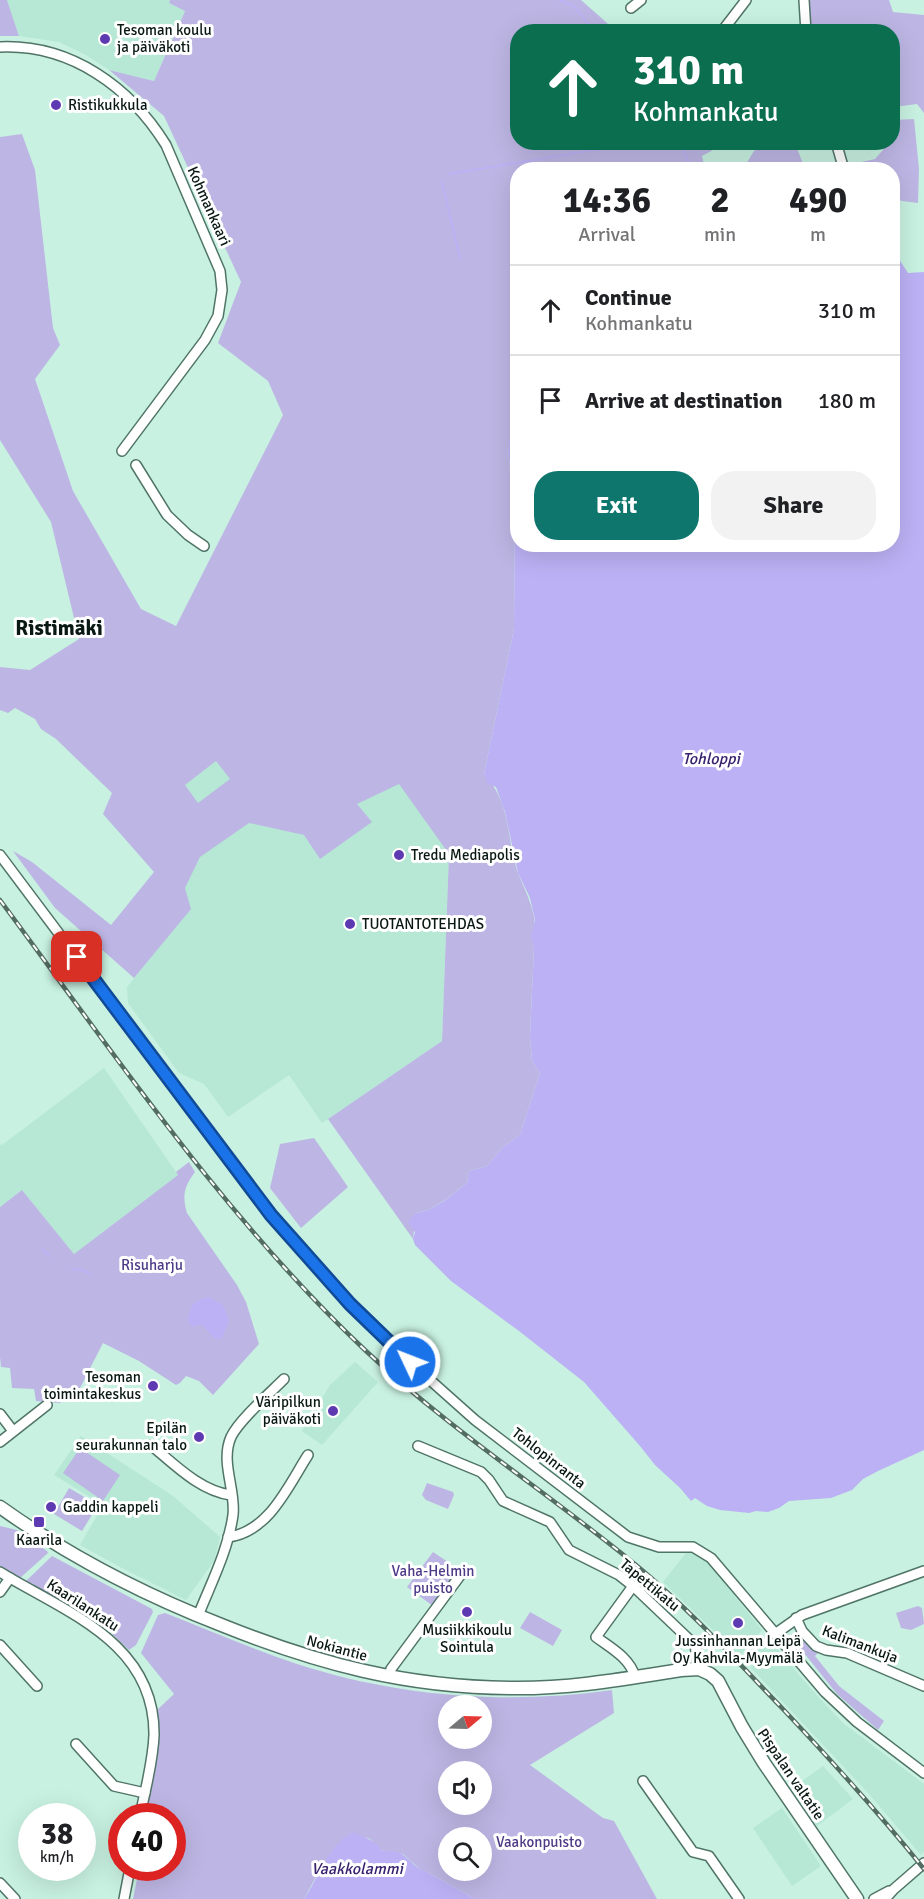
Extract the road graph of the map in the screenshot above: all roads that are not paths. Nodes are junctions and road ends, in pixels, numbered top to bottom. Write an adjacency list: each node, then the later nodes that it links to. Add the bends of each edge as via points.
1 (641, 0): 4 (street)
2 (746, 0): 5 (street)
3 (804, 0): 6 (street)
4 (631, 8)
5 (728, 24)
6 (806, 24)
7 (0, 47): 8 (street, Kohmankaari, via 36,50 71,60 102,75 130,98 166,145 220,271 218,316 205,340)
8 (122, 451)
9 (136, 465): 10 (street, via 167,515)
10 (204, 546)
11 (0, 855): 31 (street, Tohlopinranta, via 266,1209 393,1347 475,1420 628,1538 659,1547 693,1547 711,1558)
12 (284, 1379): 20 (street, via 231,1437)
13 (47, 1406): 15 (street)
14 (0, 1414): 15 (street)
15 (13, 1431): 16 (street)
16 (0, 1442)
17 (151, 1445): 20 (street, via 202,1484)
18 (418, 1446): 27 (street, Tapettikatu, via 481,1472 503,1501 550,1522 569,1550)
19 (308, 1455): 22 (street, via 275,1508 243,1534)
20 (231, 1494): 22 (street, via 233,1515)
21 (0, 1507): 29 (main road, Nokiantie, via 77,1558)
22 (228, 1537): 29 (street)
23 (924, 1571): 30 (street)
24 (0, 1572): 26 (street, Kaarilankatu)
25 (462, 1573): 34 (street, via 391,1668)
26 (10, 1578): 28 (street); 41 (street, Kaarilankatu, via 96,1628 117,1645 138,1676 152,1714 154,1732)
27 (633, 1586): 33 (street, Tapettikatu, via 694,1645); 35 (street, via 596,1636 627,1661)
28 (0, 1592)
29 (198, 1616): 34 (main road, Nokiantie, via 299,1654)
30 (796, 1618): 31 (street); 37 (street, Kalimankuja, via 816,1646 847,1653)
31 (775, 1634): 39 (street, Tohlopinranta, via 842,1709)
32 (0, 1645): 36 (street)
33 (699, 1669): 35 (main road, Nokiantie); 50 (main road, Pispalan valtatie, via 718,1681 764,1763)
34 (389, 1677): 35 (main road, Nokiantie, via 509,1688 558,1687)
35 (635, 1677)
36 (37, 1686)
37 (924, 1686)
38 (76, 1744): 41 (street, via 114,1786)
39 (924, 1773)
40 (643, 1781): 49 (street, via 693,1852 709,1856)
41 (145, 1793): 42 (street, Kaarilankatu)
42 (143, 1803)
43 (924, 1863): 46 (street)
44 (127, 1881): 48 (street)
45 (0, 1882): 47 (street)
46 (894, 1889): 51 (street); 52 (street)
47 (15, 1899)
48 (124, 1899)
49 (739, 1899)
50 (857, 1899)
51 (874, 1899)
52 (885, 1899)

